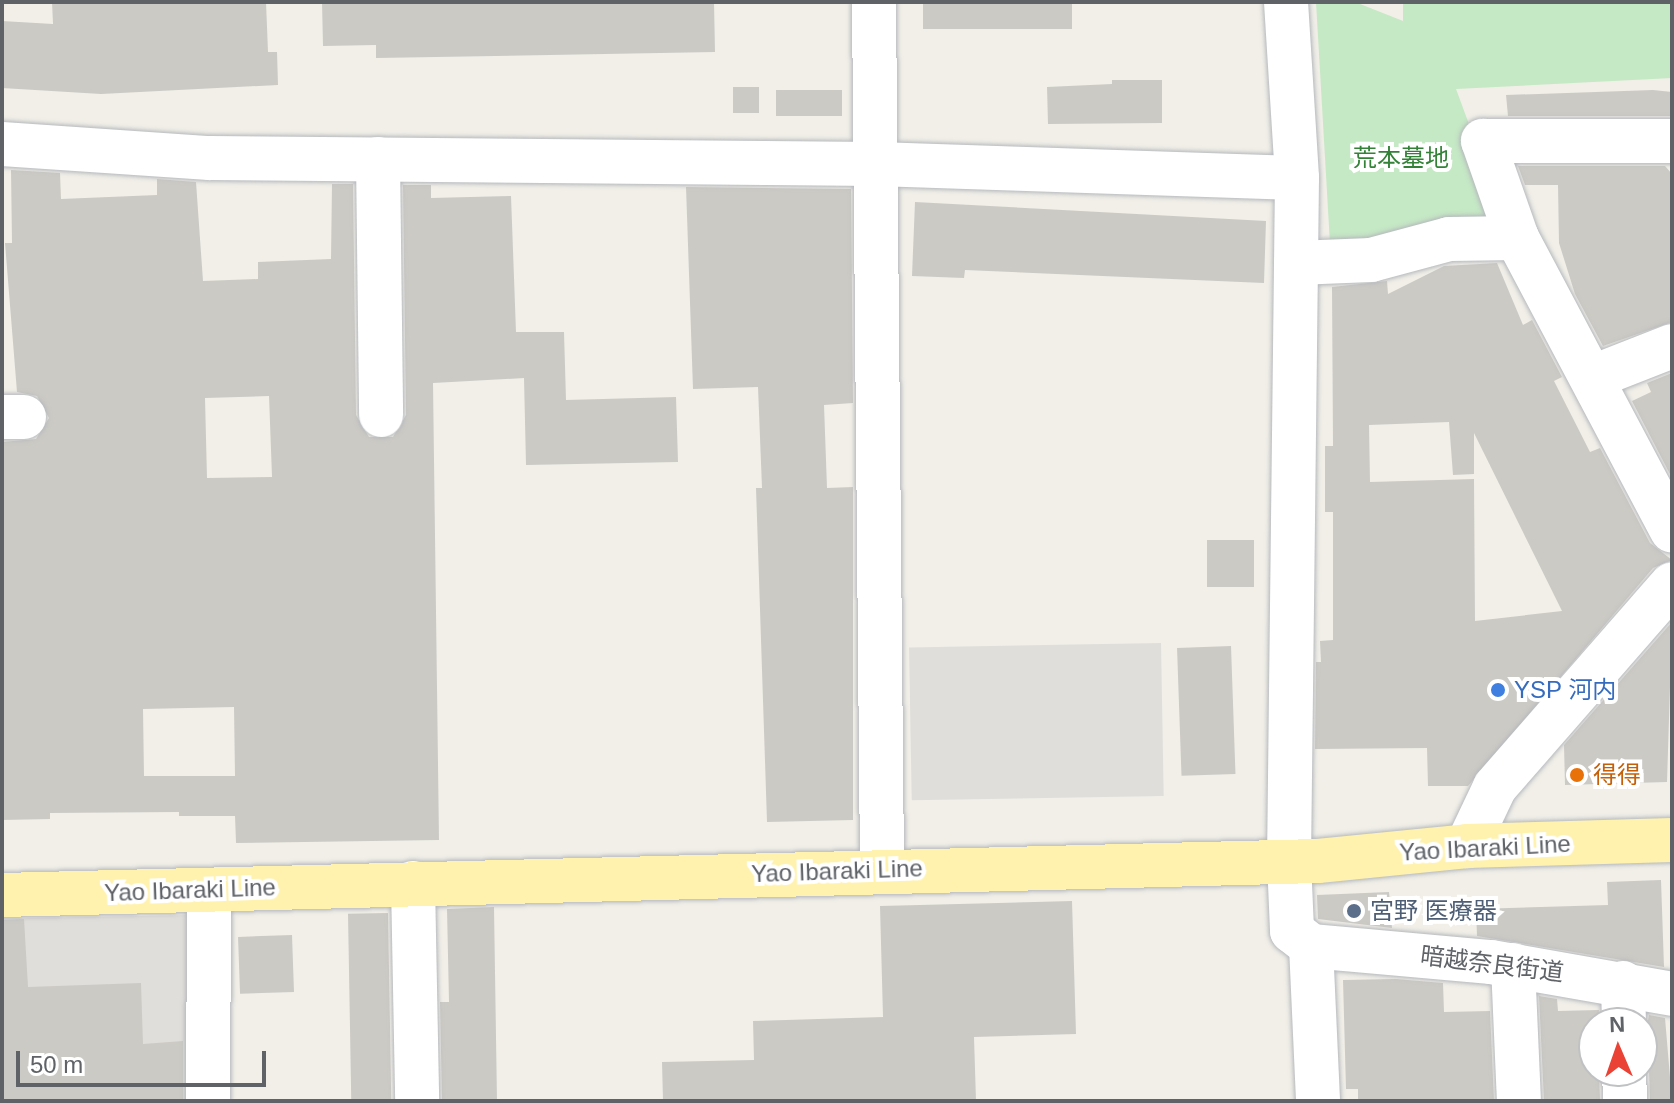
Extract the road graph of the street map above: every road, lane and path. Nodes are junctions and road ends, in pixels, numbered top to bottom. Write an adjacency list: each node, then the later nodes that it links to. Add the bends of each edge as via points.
1 (874, 2): 6 (street)
2 (1286, 2): 7 (street)
3 (1672, 141): 8 (street, via 1483,141)
4 (2, 144): 5 (street, via 210,158)
5 (378, 159): 6 (street); 12 (street)
6 (876, 164): 7 (street); 18 (street)
7 (1297, 178): 9 (street)
8 (1517, 238): 9 (street, via 1449,239 1371,260); 11 (street)
9 (1296, 263): 17 (street)
10 (1672, 346): 11 (street)
11 (1593, 377): 13 (street)
12 (381, 415)
13 (1672, 531)
14 (1672, 584): 16 (street, via 1495,787)
15 (1672, 840): 16 (main road, Yao Ibaraki Line)
16 (1467, 846): 17 (main road, Yao Ibaraki Line)
17 (1289, 861): 18 (main road, Yao Ibaraki Line); 22 (street, via 1292,931)
18 (882, 869): 19 (main road, Yao Ibaraki Line)
19 (413, 883): 20 (main road, Yao Ibaraki Line); 27 (street)
20 (209, 890): 21 (main road, Yao Ibaraki Line); 26 (street)
21 (2, 895)
22 (1311, 946): 23 (street, 暗越奈良街道); 28 (street)
23 (1513, 965): 25 (street, 暗越奈良街道); 29 (street)
24 (1672, 994): 25 (street, 暗越奈良街道)
25 (1623, 1003)
26 (208, 1101)
27 (417, 1101)
28 (1318, 1101)
29 (1519, 1101)

